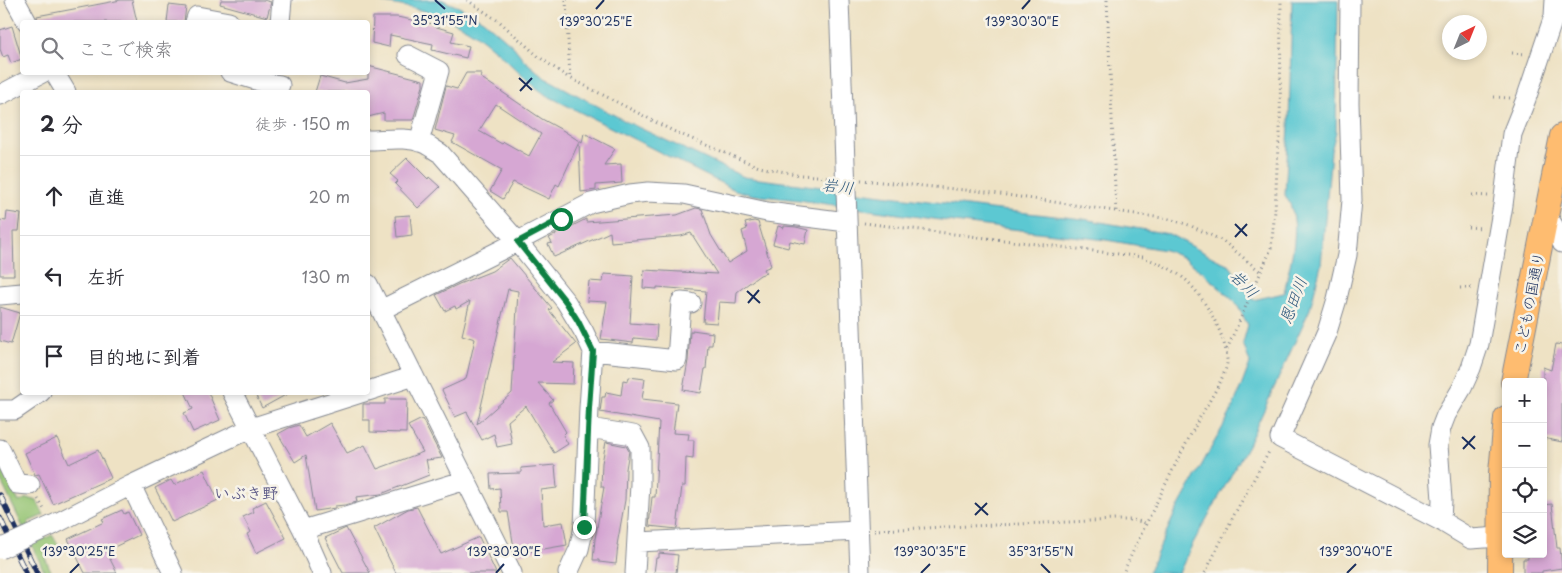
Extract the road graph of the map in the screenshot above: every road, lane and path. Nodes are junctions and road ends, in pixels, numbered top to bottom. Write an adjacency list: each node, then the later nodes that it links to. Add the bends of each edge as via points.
1 (15, 0): 10 (street)
2 (467, 0): 18 (path)
3 (566, 0): 18 (path)
4 (839, 0): 25 (street)
5 (1107, 0): 26 (path)
6 (1281, 0): 31 (path, via 1280,140 1272,249)
7 (1350, 0): 49 (street, via 1352,200 1347,255 1327,332)
8 (282, 1): 13 (street)
9 (1555, 8): 54 (street, via 1512,134 1479,344 1462,388 1446,415 1438,445)
10 (26, 20)
11 (195, 20): 12 (street, via 196,16)
12 (218, 20)
13 (280, 20)
14 (408, 55): 24 (street, via 438,71)
15 (38, 75): 21 (street)
16 (56, 75): 20 (street)
17 (240, 75): 19 (street, via 265,83)
18 (570, 78): 25 (path, via 673,131 759,167)
19 (280, 83)
20 (65, 90)
21 (0, 95)
22 (1562, 136): 27 (main road, こどもの国通り)
23 (370, 140): 24 (street)
24 (419, 142): 29 (street, via 440,153)
25 (847, 183): 26 (path, via 986,192); 28 (street)
26 (1116, 211): 31 (path, via 1169,219 1212,235 1223,240)
27 (1546, 214): 30 (street); 40 (main road, こどもの国通り)
28 (848, 217): 29 (street, via 767,212 684,194 648,192 591,203); 37 (path, via 862,222 1143,257 1169,268 1186,280 1217,325); 58 (street)
29 (518, 242): 36 (street); 38 (street, via 566,302)
30 (1562, 243)
31 (1262, 273): 37 (path)
32 (370, 288): 36 (street)
33 (20, 293): 34 (street)
34 (0, 295)
35 (681, 302): 38 (street, via 677,360)
36 (381, 310): 39 (street)
37 (1227, 350): 55 (path, via 1223,374)
38 (593, 351): 48 (street)
39 (414, 376): 41 (street); 51 (street)
40 (1514, 378)
41 (370, 391)
42 (38, 395): 45 (street, via 15,410)
43 (234, 395): 47 (street)
44 (356, 395): 47 (street)
45 (0, 410)
46 (1505, 423): 59 (main road, via 1500,472)
47 (251, 428): 53 (street); 57 (street)
48 (589, 428): 60 (street, via 633,435 640,448); 65 (street, via 584,527 579,549)
49 (1280, 438): 54 (street); 69 (path, via 1274,443)
50 (0, 449): 52 (street, via 17,484)
51 (466, 480): 57 (street); 64 (street)
52 (30, 485): 56 (path)
53 (131, 485): 56 (street); 62 (street)
54 (1441, 521): 59 (street, via 1471,539)
55 (1146, 523): 58 (path, via 1116,520); 68 (path)
56 (53, 525): 61 (street, bridge)
57 (303, 530): 63 (street)
58 (858, 531): 60 (street); 67 (street)
59 (1499, 537): 70 (main road)
60 (638, 542): 66 (street)
61 (0, 549)
62 (173, 573)
63 (322, 573)
64 (512, 573)
65 (568, 573)
66 (635, 573)
67 (860, 573)
68 (1123, 573)
69 (1205, 573)
70 (1500, 573)

